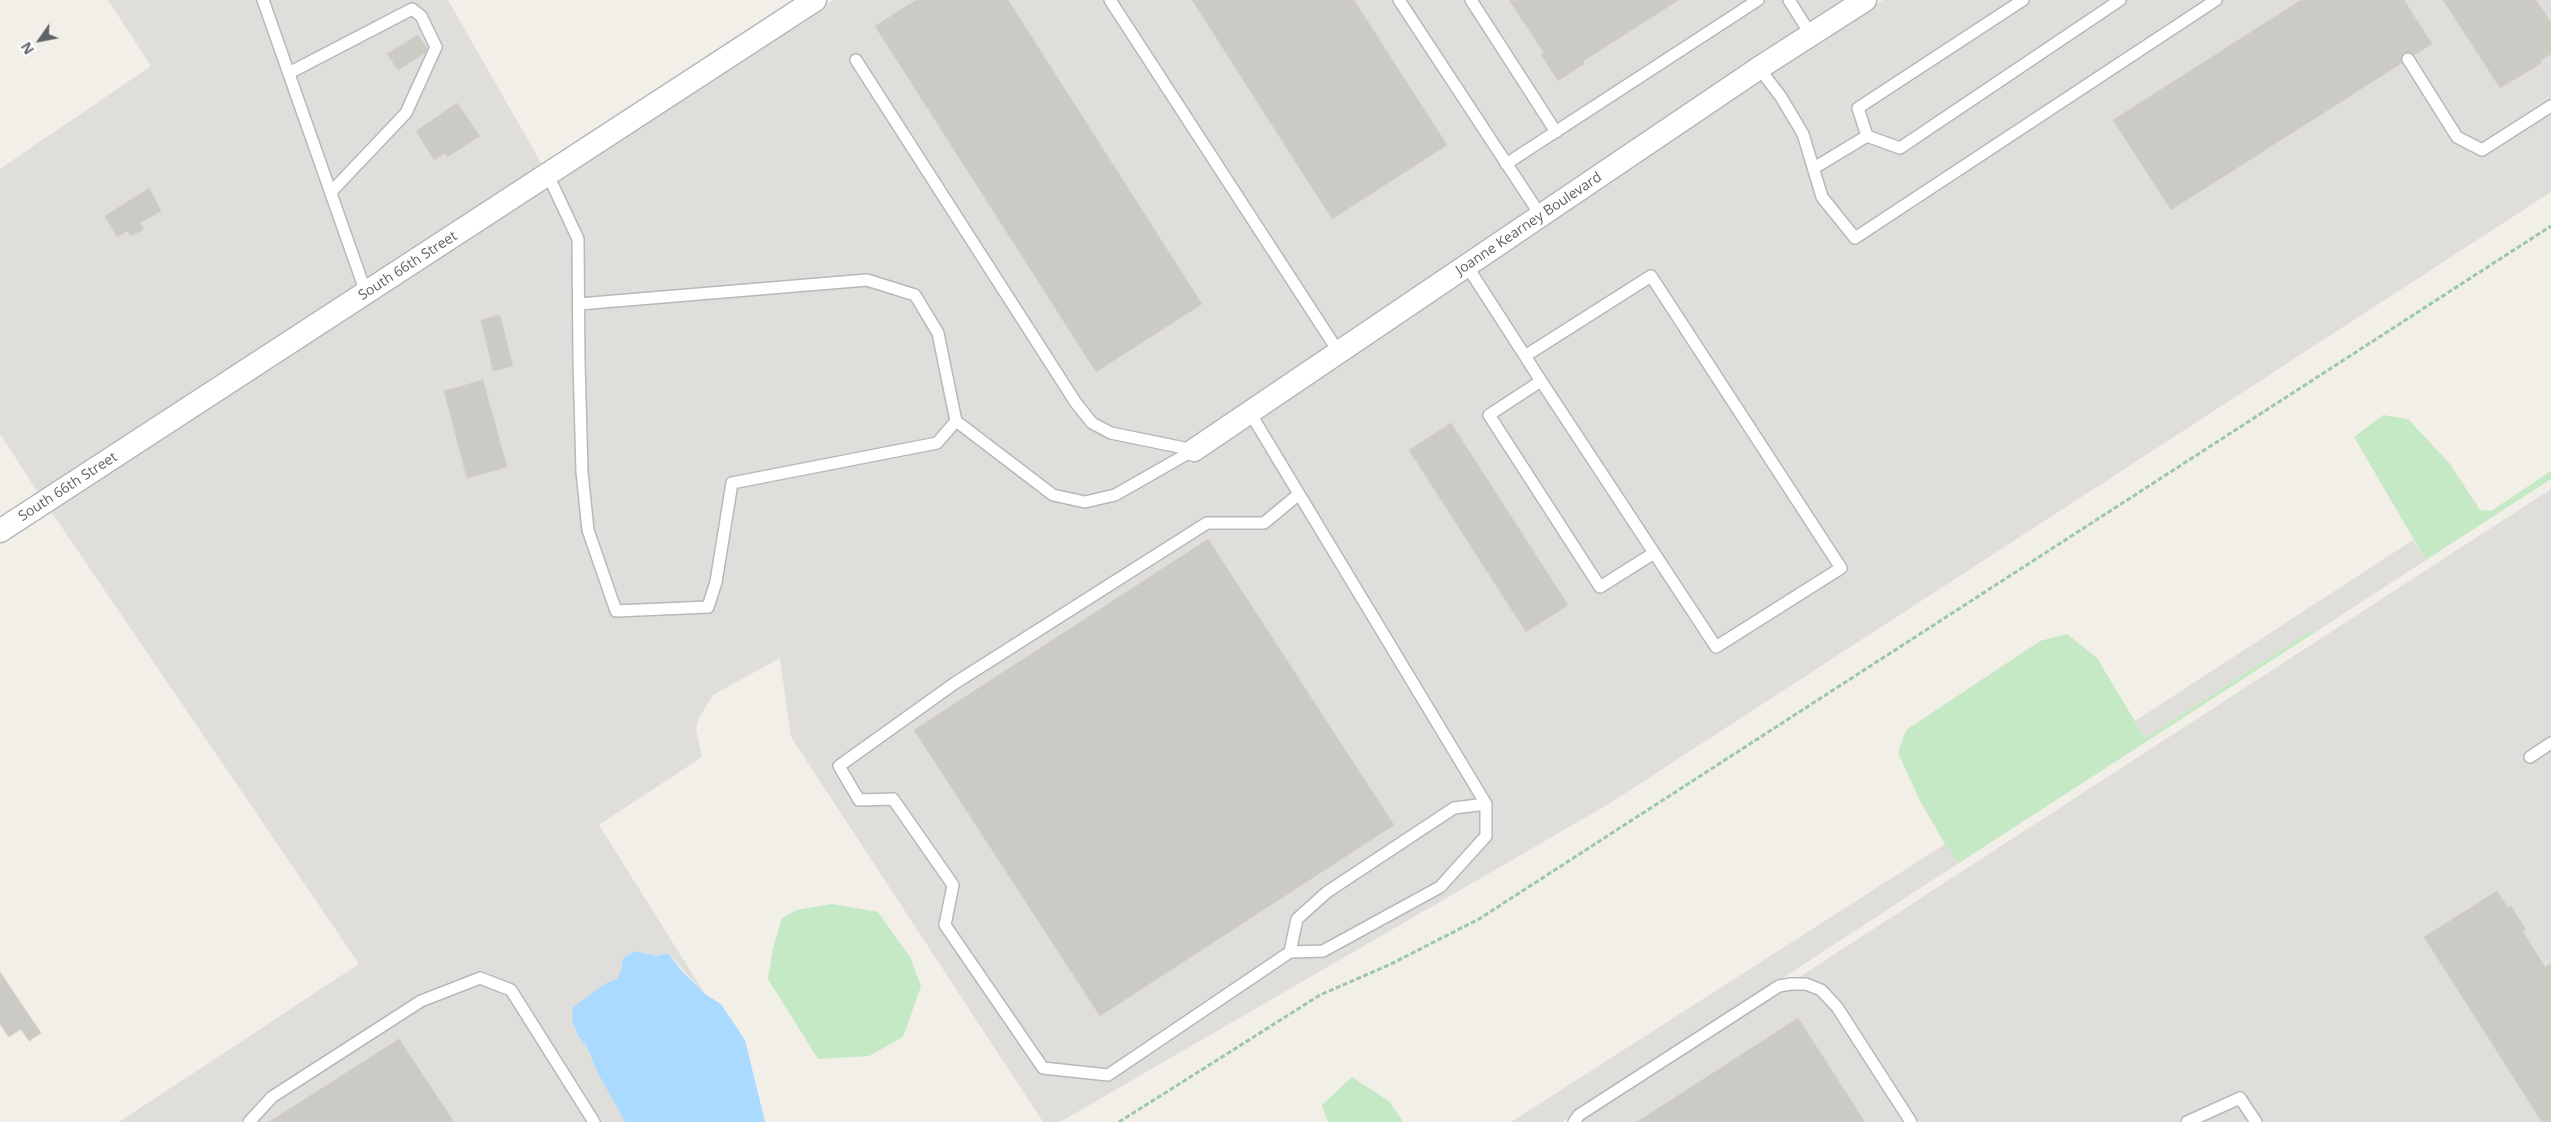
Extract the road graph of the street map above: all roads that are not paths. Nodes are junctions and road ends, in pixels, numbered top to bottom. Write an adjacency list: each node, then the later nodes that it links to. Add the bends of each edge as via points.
1 (264, 0): 16 (lane)
2 (815, 0): 22 (street, South 66th Street)
3 (1110, 0): 28 (lane)
4 (1399, 0): 20 (lane)
5 (1471, 0): 18 (lane)
6 (1758, 0): 18 (lane)
7 (1789, 0): 12 (lane)
8 (1865, 0): 12 (street, Joanne Kearney Boulevard)
9 (2023, 0): 19 (lane, via 1858,108)
10 (2120, 0): 19 (lane, via 1900,148)
11 (2216, 0): 21 (lane, via 1855,238 1822,197)
12 (1811, 35): 15 (street, Joanne Kearney Boulevard)
13 (2408, 59): 17 (lane, via 2457,136 2482,150)
14 (856, 60): 33 (lane, via 1076,403 1092,423 1110,433)
15 (1758, 68): 21 (lane, via 1781,97 1803,134); 24 (street, Joanne Kearney Boulevard)
16 (289, 72): 23 (lane); 23 (lane, via 412,9 421,16 436,47 406,113)
17 (2551, 106)
18 (1556, 132): 20 (lane)
19 (1866, 136): 21 (lane)
20 (1506, 164): 24 (lane)
21 (1814, 168)
22 (548, 175): 26 (street, South 66th Street); 27 (lane, via 578,239)
23 (331, 192): 26 (lane)
24 (1541, 216): 25 (street, Joanne Kearney Boulevard)
25 (1467, 266): 28 (street, Joanne Kearney Boulevard); 29 (lane)
26 (366, 293): 35 (street, South 66th Street)
27 (579, 304): 32 (lane, via 867,280 916,295 938,333); 32 (lane, via 582,472 588,530 616,612 708,607 716,582 732,484 937,443)
28 (1338, 352): 31 (street, Joanne Kearney Boulevard)
29 (1525, 356): 30 (lane); 36 (lane, via 1651,276 1841,568 1716,647)
30 (1541, 381): 36 (lane); 36 (lane, via 1489,415 1600,587)
31 (1248, 411): 33 (street, Joanne Kearney Boulevard); 34 (lane)
32 (956, 421): 33 (lane, via 1054,495 1085,502 1115,495)
33 (1194, 450)
34 (1299, 494): 39 (lane); 40 (lane, via 1264,523 1207,523 956,684 839,766 859,800 894,799 953,885 946,925 1043,1068 1108,1075)
35 (0, 531)
36 (1654, 552)
37 (2551, 743): 38 (lane)
38 (2530, 756)
39 (1486, 804): 40 (lane, via 1454,808 1327,892 1297,920); 40 (lane, via 1486,836 1440,887 1323,951)
40 (1290, 952)
41 (249, 1122): 42 (lane, via 272,1098 421,1001 480,978 511,990)
42 (594, 1122)
43 (1574, 1122): 44 (lane, via 1579,1115 1779,986 1791,984 1806,984 1821,990 1837,1007)
44 (1911, 1122)
45 (2187, 1122): 46 (lane, via 2240,1098)
46 (2256, 1122)

